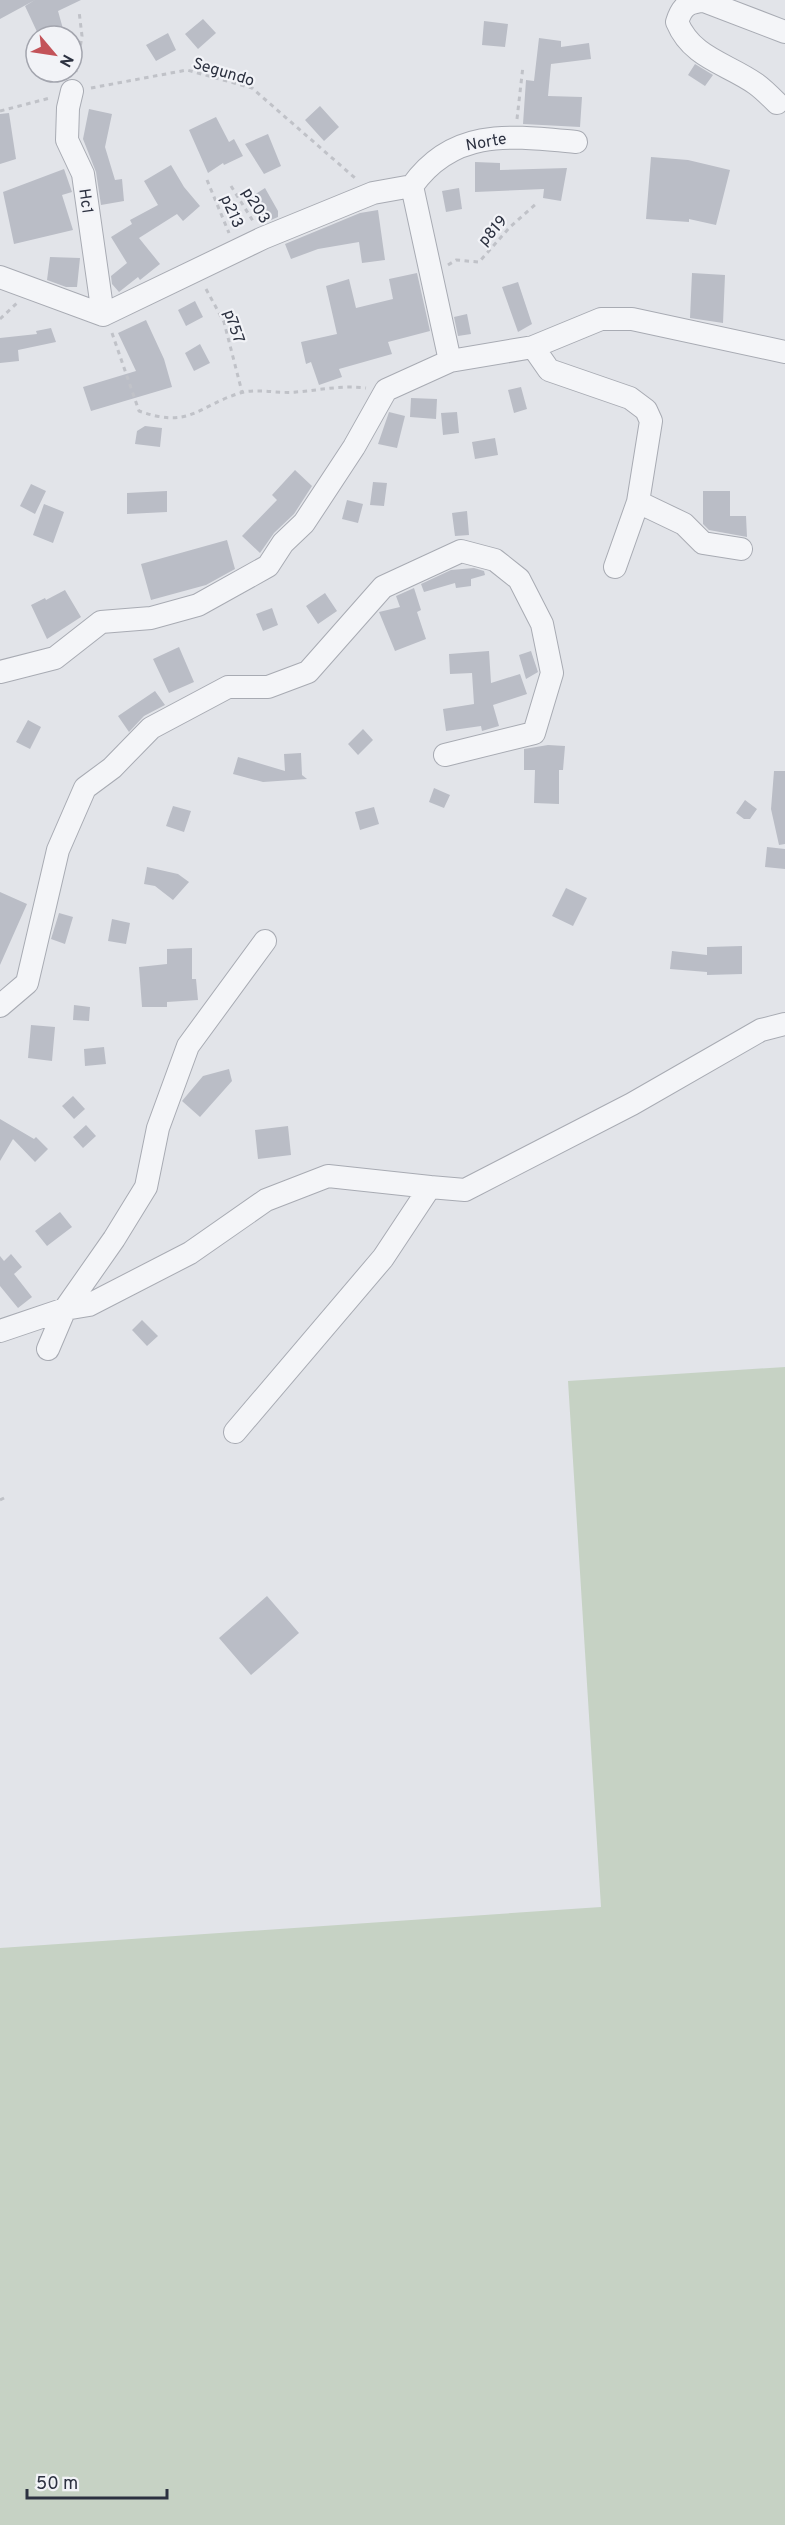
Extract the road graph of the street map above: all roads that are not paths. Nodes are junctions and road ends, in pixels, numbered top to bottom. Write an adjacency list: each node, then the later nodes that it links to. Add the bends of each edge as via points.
1 (785, 32): 3 (street, via 704,1 681,9 677,22 694,49 756,84)
2 (72, 92): 7 (street, Hc1, via 67,140 83,174)
3 (777, 103)
4 (576, 142): 5 (street, Norte, via 516,136 461,144 425,167)
5 (412, 186): 7 (street, via 373,194 263,238); 10 (street)
6 (0, 277): 7 (street)
7 (103, 315)
8 (533, 347): 9 (street, via 601,319 632,319); 10 (street); 11 (street, via 549,370 630,398 646,410 651,421)
9 (785, 352)
10 (450, 361): 14 (street, via 386,390 316,504 268,566 198,605 151,618 101,622 55,658)
11 (638, 502): 12 (street, via 684,524 703,543); 13 (street)
12 (741, 549)
13 (615, 567)
14 (2, 679)
15 (445, 755): 17 (street, via 534,733 552,674 542,624 519,579 495,560 461,551 383,587 308,672 268,687 228,687 151,728 112,768 85,788 58,850 27,983)
16 (265, 941): 20 (street, via 188,1046 158,1128 146,1186)
17 (0, 1006)
18 (785, 1024): 19 (street, via 761,1030 632,1104 465,1190)
19 (430, 1187): 20 (street, via 328,1176 266,1200 190,1254 89,1305); 23 (street, via 383,1258)
20 (65, 1309): 21 (street); 22 (street)
21 (0, 1330)
22 (48, 1349)
23 (235, 1432)

